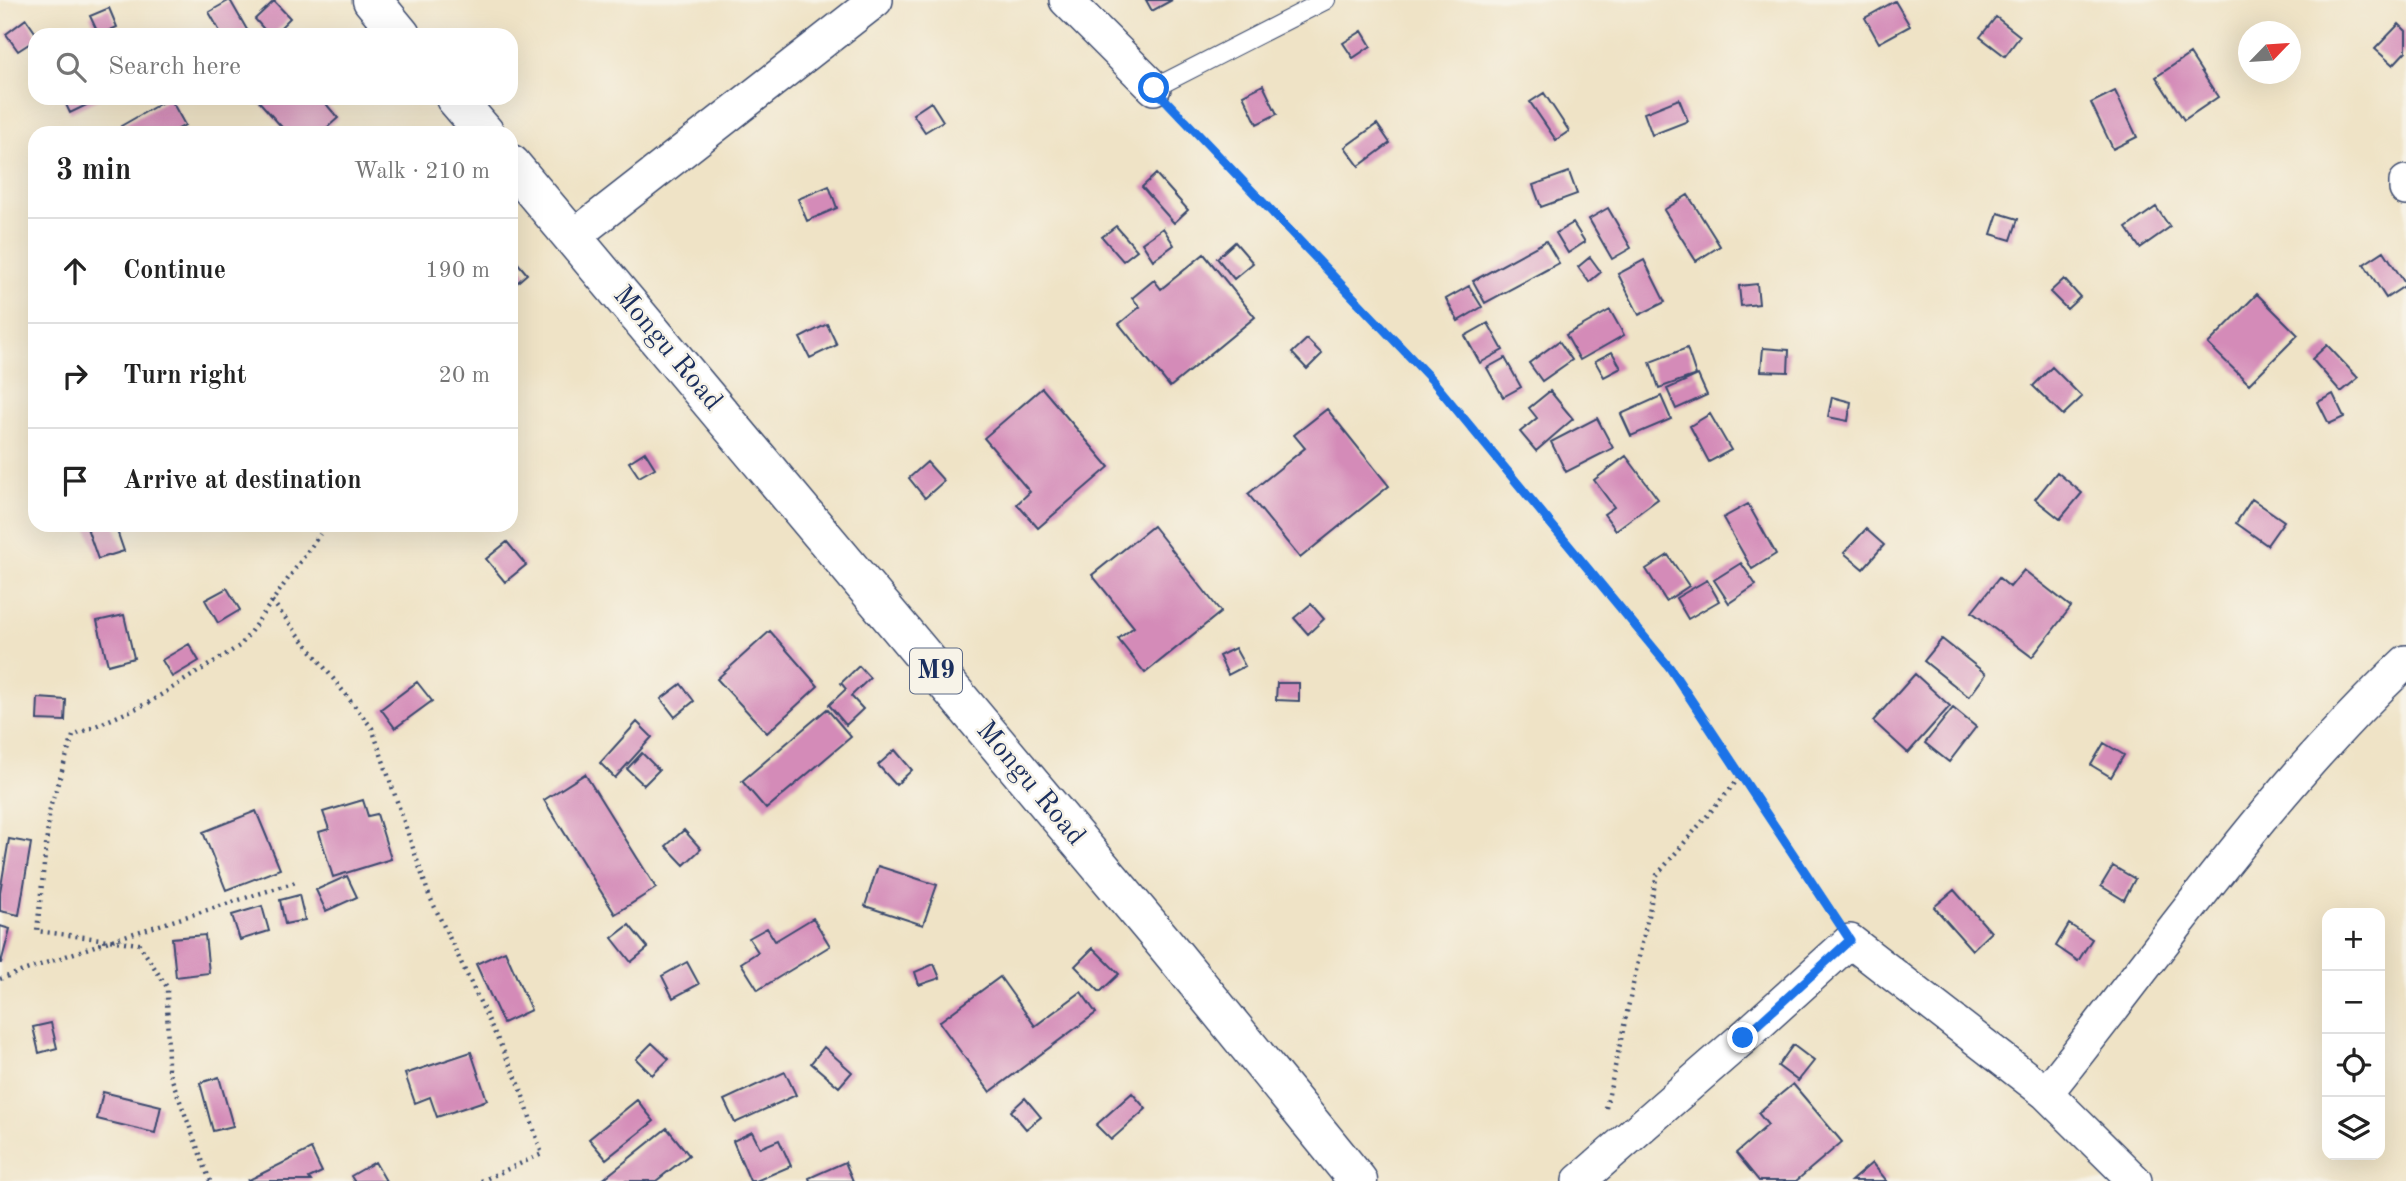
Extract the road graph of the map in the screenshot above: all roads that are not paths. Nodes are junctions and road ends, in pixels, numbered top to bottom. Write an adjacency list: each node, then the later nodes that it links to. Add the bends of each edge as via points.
1 (372, 0): 5 (main road)
2 (876, 0): 12 (street)
3 (1066, 0): 6 (street)
4 (1326, 0): 6 (lane)
5 (395, 28)
6 (1154, 88)
7 (461, 105): 8 (main road)
8 (479, 126)
9 (518, 172): 12 (main road, Mongu Road / M9)
10 (2406, 182): 11 (street)
11 (2406, 189)
12 (573, 237): 16 (main road, Mongu Road / M9)
13 (2406, 662): 14 (street, via 2275,799)
14 (2046, 1093): 15 (street, via 1850,940); 17 (street)
15 (1585, 1175)
16 (1358, 1181)
17 (2134, 1181)

